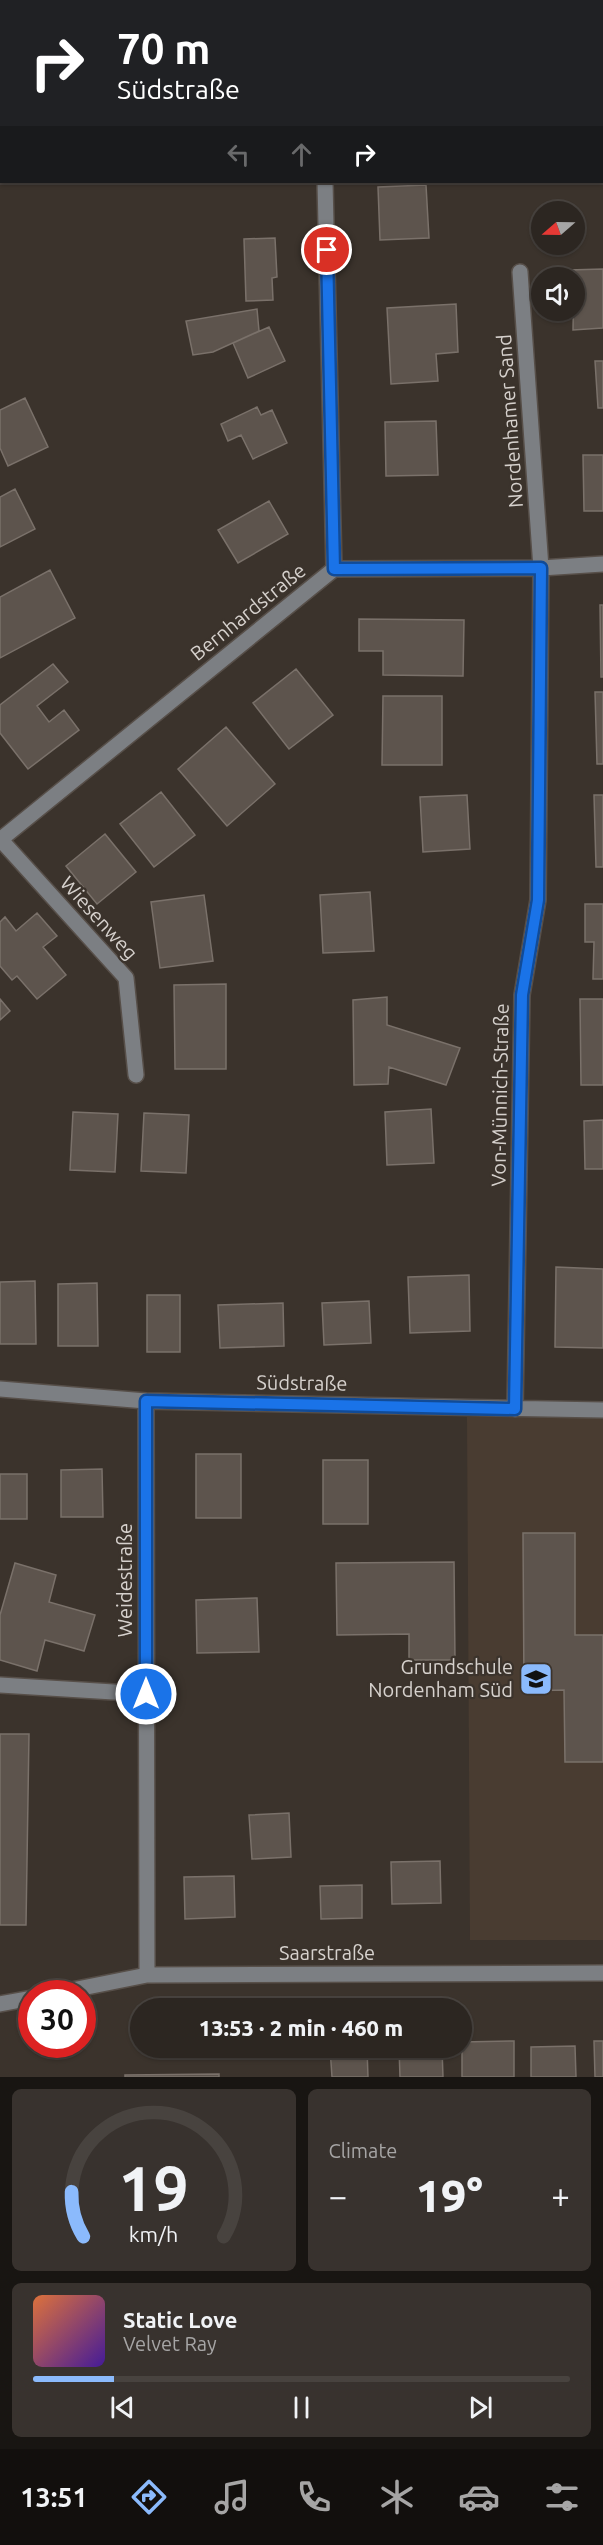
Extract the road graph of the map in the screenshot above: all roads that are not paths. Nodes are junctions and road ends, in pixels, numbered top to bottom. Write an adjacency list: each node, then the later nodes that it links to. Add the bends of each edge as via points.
1 (326, 183): 5 (street, Bernhardstraße)
2 (520, 272): 4 (street, Nordenhamer Sand)
3 (603, 564): 4 (street)
4 (541, 568): 5 (street); 10 (street, Von-Münnich-Straße, via 538,900 522,995)
5 (334, 569): 6 (street, Bernhardstraße)
6 (0, 840): 7 (street, Wiesenweg, via 126,978)
7 (136, 1075)
8 (0, 1389): 9 (street, Südstraße)
9 (146, 1401): 10 (street, Südstraße); 13 (street, Weidestraße)
10 (515, 1409): 11 (street, Südstraße)
11 (603, 1410)
12 (0, 1685): 13 (street)
13 (146, 1694): 15 (street, Weidestraße)
14 (603, 1973): 15 (street, Saarstraße)
15 (147, 1975): 16 (street, Saarstraße)
16 (96, 1985)
17 (18, 2001): 18 (street)
18 (0, 2004)

